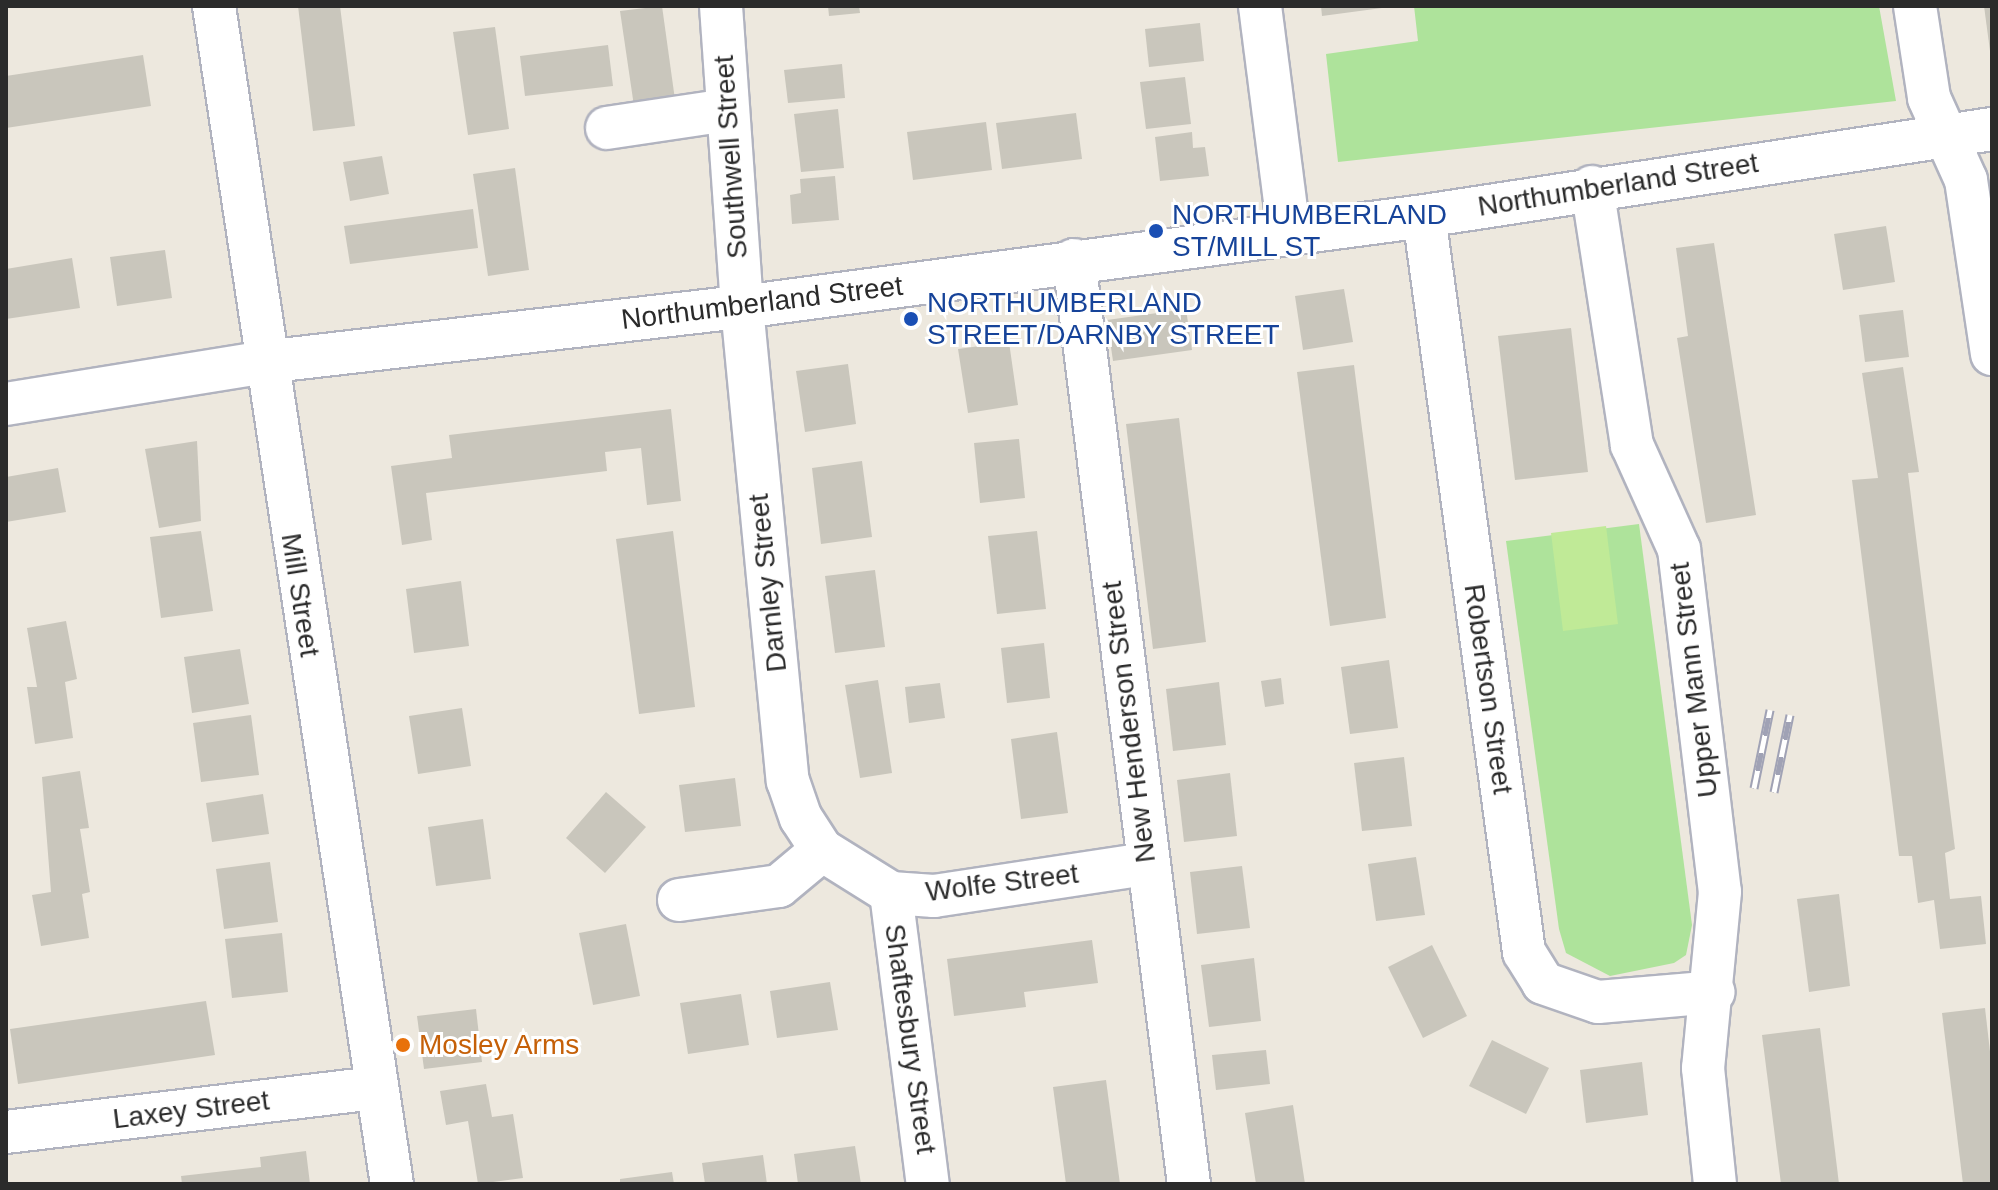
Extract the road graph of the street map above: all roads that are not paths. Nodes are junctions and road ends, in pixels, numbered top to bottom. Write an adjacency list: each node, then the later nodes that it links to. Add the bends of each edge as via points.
1 (214, 6): 15 (street, Mill Street)
2 (721, 6): 5 (street, Southwell Street)
3 (1260, 6): 11 (street)
4 (1915, 6): 8 (street, via 1929,98)
5 (727, 110): 6 (street); 13 (street, Southwell Street)
6 (607, 128)
7 (1992, 129): 8 (street, Northumberland Street)
8 (1947, 136): 9 (street, Northumberland Street); 14 (street, via 1966,180)
9 (1592, 187): 10 (street, Northumberland Street); 21 (street, Upper Mann Street, via 1632,445 1679,549 1720,892)
10 (1424, 216): 11 (street, Northumberland Street); 21 (street, Robertson Street, via 1524,952 1543,983 1598,1002)
11 (1289, 233): 12 (street, Northumberland Street)
12 (1074, 260): 13 (street, Northumberland Street); 18 (street, New Henderson Street)
13 (742, 307): 15 (street, Northumberland Street); 17 (street, Darnley Street, via 788,781)
14 (1992, 354)
15 (264, 362): 16 (street, Northumberland Street); 22 (street, Mill Street)
16 (6, 404)
17 (822, 850): 19 (street, Wolfe Street); 20 (street, via 779,886)
18 (1146, 864): 19 (street, Wolfe Street, via 934,896); 26 (street, New Henderson Street)
19 (891, 893): 25 (street, Shaftesbury Street)
20 (679, 900)
21 (1714, 992): 27 (street, Upper Mann Street, via 1703,1068)
22 (375, 1088): 23 (street, Laxey Street); 24 (street, Mill Street)
23 (6, 1132)
24 (392, 1184)
25 (928, 1184)
26 (1189, 1184)
27 (1715, 1184)

